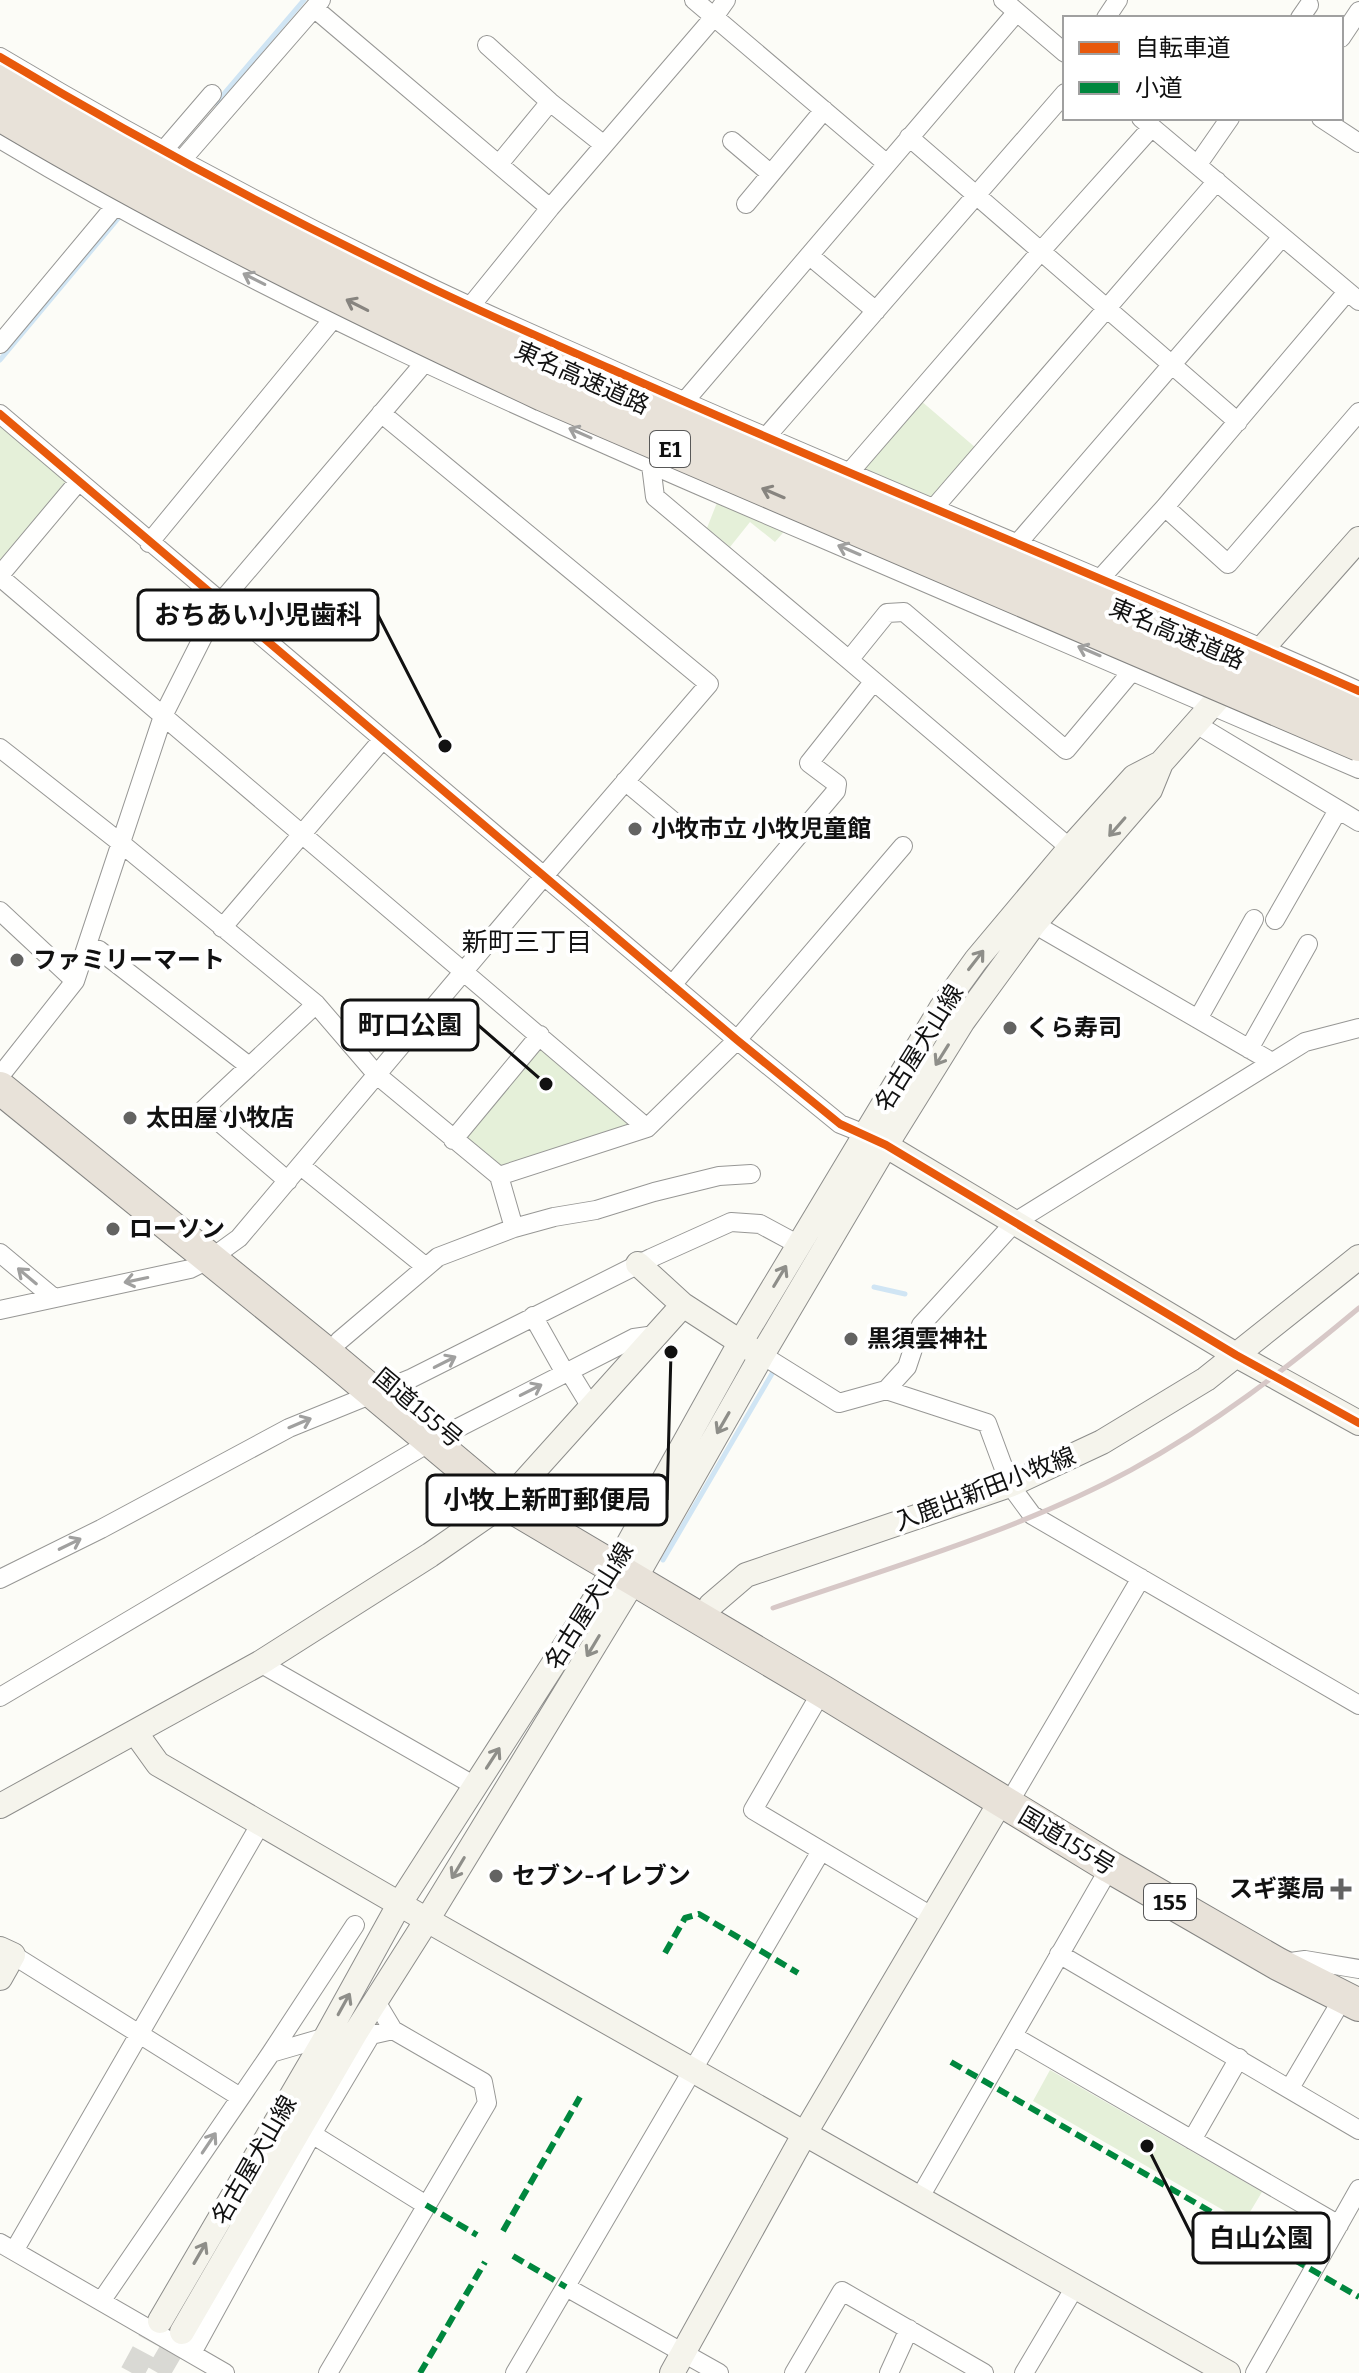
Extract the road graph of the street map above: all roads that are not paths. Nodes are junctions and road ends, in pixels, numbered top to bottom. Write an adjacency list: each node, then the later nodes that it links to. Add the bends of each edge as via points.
1 (694, 0): 6 (street)
2 (726, 0): 6 (street)
3 (318, 4): 28 (street); 30 (street)
4 (1011, 5): 9 (street); 21 (street)
5 (1359, 11): 7 (street)
6 (714, 17): 16 (street); 25 (street)
7 (1348, 38)
8 (487, 45): 15 (street)
9 (1063, 51)
10 (0, 57): 14 (street)
11 (0, 81): 74 (highway, 東名高速道路 / E1, bridge, via 188,187 438,314)
12 (212, 94): 26 (street)
13 (1063, 95): 34 (street)
14 (66, 96): 26 (street); 27 (street)
15 (550, 102): 25 (street); 30 (street)
16 (824, 110): 29 (street); 32 (street)
17 (0, 115): 78 (highway, 東名高速道路 / E1, one-way to 17, bridge, via 517,382 174,214)
18 (1229, 120): 31 (street)
19 (1324, 120): 24 (street)
20 (1146, 123): 31 (street); 40 (street)
21 (909, 137): 29 (street); 34 (street)
22 (0, 139): 27 (street)
23 (732, 141): 32 (street)
24 (1359, 143)
25 (604, 145): 37 (street)
26 (163, 151): 28 (street)
27 (31, 158): 36 (street)
28 (181, 161): 39 (street)
29 (886, 163): 41 (street)
30 (499, 164): 37 (street)
31 (1198, 164): 33 (street)
32 (771, 174): 35 (street)
33 (1217, 181): 38 (street); 45 (street)
34 (977, 195): 40 (street); 46 (street)
35 (746, 204)
36 (116, 205): 43 (street, one-way to 36); 48 (street)
37 (550, 208): 44 (street)
38 (1282, 237): 42 (street); 50 (street)
39 (339, 242): 43 (street); 44 (street)
40 (1041, 251): 45 (street); 58 (street)
41 (810, 256): 46 (street); 51 (street)
42 (1353, 297): 55 (street)
43 (307, 306): 47 (street)
44 (471, 306): 49 (street); 51 (street)
45 (1106, 308): 50 (street); 61 (street)
46 (876, 311): 56 (street)
47 (333, 319): 49 (street); 63 (street)
48 (0, 344)
49 (425, 363): 53 (street); 57 (street, one-way to 49)
50 (1173, 367): 55 (street); 64 (street)
51 (684, 402): 56 (street); 57 (street)
52 (1359, 412): 60 (street, via 1228,564)
53 (381, 413): 67 (street); 82 (street, via 709,684)
54 (0, 414): 59 (street)
55 (1238, 422): 60 (street)
56 (766, 437): 58 (street)
57 (651, 465): 69 (street, via 655,497); 70 (street, one-way to 57)
58 (849, 473): 61 (street)
59 (78, 482): 63 (street); 65 (street)
60 (1165, 507): 66 (street)
61 (933, 509): 64 (street)
62 (1359, 539): 68 (main road, 名古屋犬山線)
63 (149, 543): 67 (street)
64 (1017, 544): 66 (street)
65 (0, 576): 75 (street)
66 (1099, 580): 68 (street)
67 (220, 603): 75 (street); 77 (street)
68 (1261, 647): 72 (street); 73 (main road, 名古屋犬山線)
69 (849, 660): 70 (street, via 887,613 904,612 1066,750); 71 (street)
70 (1133, 670): 73 (street)
71 (874, 681): 89 (street); 100 (street, via 809,763 837,784 836,791)
72 (1359, 691)
73 (1212, 705): 76 (main road, 名古屋犬山線); 81 (street)
74 (1359, 713)
75 (163, 716): 86 (street); 87 (street)
76 (1196, 724): 80 (main road, 名古屋犬山線); 83 (street)
77 (382, 740): 86 (street); 90 (street)
78 (1359, 745)
79 (0, 748): 87 (street)
80 (1161, 763): 89 (main road, 名古屋犬山線, via 1134,777); 94 (main road, 名古屋犬山線, one-way to 94, via 1150,790)
81 (1359, 769)
82 (625, 781): 85 (street); 90 (street)
83 (1338, 810): 84 (street); 93 (street)
84 (1359, 822)
85 (680, 827)
86 (302, 833): 95 (street); 98 (street)
87 (122, 844): 95 (street); 97 (street)
88 (903, 846): 105 (street)
89 (1070, 848): 112 (main road, 名古屋犬山線, one-way to 89, via 942,1007)
90 (544, 876): 98 (street); 100 (street)
91 (0, 911): 99 (street)
92 (1254, 919): 102 (street)
93 (1275, 920)
94 (1034, 924): 102 (street); 112 (main road, 名古屋犬山線, one-way to 112)
95 (222, 928): 101 (street)
96 (1308, 944): 106 (street)
97 (87, 946): 99 (street); 108 (street)
98 (464, 970): 104 (street); 110 (street)
99 (75, 981): 109 (street)
100 (672, 985): 105 (street)
101 (316, 1004): 108 (street); 110 (street)
102 (1198, 1019): 106 (street)
103 (1359, 1028): 107 (street, via 1305,1042)
104 (540, 1035): 111 (street); 113 (street)
105 (737, 1040): 111 (street); 112 (street, via 840,1124)
106 (1249, 1049): 107 (street)
107 (1272, 1062): 118 (street)
108 (249, 1066): 117 (street, via 204,1109)
109 (2, 1074): 122 (highway, 国道155号 / 155)
110 (377, 1075): 113 (street); 114 (street)
111 (647, 1128): 116 (street)
112 (876, 1139): 118 (main road); 120 (main road, 名古屋犬山線); 133 (main road, 名古屋犬山線)
113 (453, 1140): 116 (street)
114 (301, 1166): 117 (street); 125 (street)
115 (751, 1174): 119 (street, via 719,1176)
116 (499, 1176): 119 (street)
117 (288, 1181): 122 (street, via 239,1238)
118 (1015, 1222): 134 (main road); 137 (street, via 921,1325 907,1367)
119 (514, 1228): 125 (street, via 438,1257)
120 (799, 1245): 124 (street, via 760,1224 731,1222); 132 (main road, 名古屋犬山線, one-way to 120)
121 (0, 1253): 126 (street, one-way to 121)
122 (218, 1253): 126 (street, one-way to 126, via 190,1269); 131 (highway, 国道155号 / 155); 136 (highway, 国道155号 / 155)
123 (1359, 1257): 134 (main road, 入鹿出新田小牧線)
124 (638, 1264): 127 (main road); 129 (street)
125 (426, 1267): 131 (street)
126 (54, 1298): 128 (street)
127 (683, 1305): 130 (main road); 132 (main road)
128 (0, 1310)
129 (533, 1316): 135 (street); 136 (street, one-way to 129)
130 (655, 1335): 135 (street, via 634,1338); 138 (main road)
131 (339, 1341): 136 (highway, 国道155号 / 155)
132 (740, 1343): 133 (main road); 143 (main road, 名古屋犬山線)
133 (762, 1355): 137 (street, via 839,1403); 143 (main road, 名古屋犬山線, one-way to 143)
134 (1236, 1355): 139 (main road); 141 (main road, 入鹿出新田小牧線, via 1102,1442)
135 (567, 1372): 138 (street); 140 (street, one-way to 135)
136 (383, 1389): 140 (highway, 国道155号 / 155); 145 (street, one-way to 136, via 289,1428)
137 (886, 1390): 141 (street, via 987,1423)
138 (591, 1407): 142 (main road)
139 (1359, 1423)
140 (440, 1437): 142 (highway, 国道155号 / 155); 149 (street)
141 (1010, 1485): 144 (street, via 1032,1515); 146 (main road, 入鹿出新田小牧線, via 746,1575)
142 (510, 1496): 143 (highway, 国道155号 / 155); 147 (main road, via 371,1594)
143 (629, 1565): 146 (highway, 国道155号 / 155); 148 (highway, 国道155号 / 155); 152 (main road, 名古屋犬山線, one-way to 143); 160 (main road, 名古屋犬山線, one-way to 160)
144 (1141, 1578): 150 (street); 153 (street)
145 (0, 1579)
146 (711, 1605): 153 (highway, 国道155号 / 155, via 838,1682)
147 (260, 1663): 151 (main road); 152 (street)
148 (822, 1691): 153 (highway, 国道155号 / 155); 156 (street, via 753,1810)
149 (0, 1697)
150 (1359, 1705)
151 (135, 1732): 154 (main road); 155 (main road, via 158,1764)
152 (475, 1786): 158 (main road, 名古屋犬山線)
153 (998, 1799): 157 (highway, 国道155号 / 155); 159 (main road)
154 (0, 1806)
155 (261, 1823): 158 (main road); 171 (street)
156 (821, 1851): 159 (street); 177 (street)
157 (1110, 1867): 163 (street); 164 (highway, 国道155号 / 155)
158 (400, 1903): 160 (main road); 173 (main road, 名古屋犬山線, one-way to 158)
159 (933, 1917): 181 (main road)
160 (427, 1920): 167 (main road, 名古屋犬山線); 177 (main road)
161 (355, 1925): 174 (street)
162 (6, 1952): 166 (main road); 171 (street)
163 (1059, 1954): 172 (street); 176 (street)
164 (1278, 1964): 165 (street, via 1305,1960); 168 (highway, 国道155号 / 155)
165 (1359, 1969)
166 (0, 1978)
167 (375, 2000): 169 (street); 170 (main road, 名古屋犬山線)
168 (1351, 2002): 178 (street)
169 (393, 2030): 175 (street, via 371,2035); 186 (street, via 483,2082 487,2103)
170 (356, 2032): 175 (street); 193 (main road, 名古屋犬山線)
171 (140, 2034): 179 (street); 188 (street)
172 (1013, 2036): 183 (street); 185 (street)
173 (326, 2037): 174 (street); 193 (main road, 名古屋犬山線, one-way to 173)
174 (271, 2053): 179 (street)
175 (359, 2057): 182 (street)
176 (1239, 2058): 178 (street); 183 (street)
177 (694, 2071): 181 (main road); 189 (street)
178 (1290, 2088): 180 (street)
179 (240, 2097): 191 (street, one-way to 179)
180 (1359, 2130)
181 (805, 2133): 185 (main road); 194 (main road)
182 (312, 2134): 186 (street); 193 (street)
183 (1192, 2140): 187 (street)
184 (1359, 2189): 187 (street)
185 (920, 2197): 190 (main road)
186 (426, 2205): 196 (street)
187 (1339, 2225): 204 (street)
188 (7, 2247): 191 (street)
189 (566, 2287): 194 (street); 197 (street)
190 (1075, 2287): 202 (street); 203 (main road)
191 (102, 2300): 193 (street)
192 (909, 2329): 199 (street, via 842,2291); 200 (street); 201 (street)
193 (178, 2335): 195 (street)
194 (678, 2363): 198 (street)
195 (225, 2373)
196 (328, 2373)
197 (515, 2373)
198 (719, 2373)
199 (794, 2373)
200 (889, 2373)
201 (984, 2373)
202 (1024, 2373)
203 (1228, 2373)
204 (1255, 2373)

